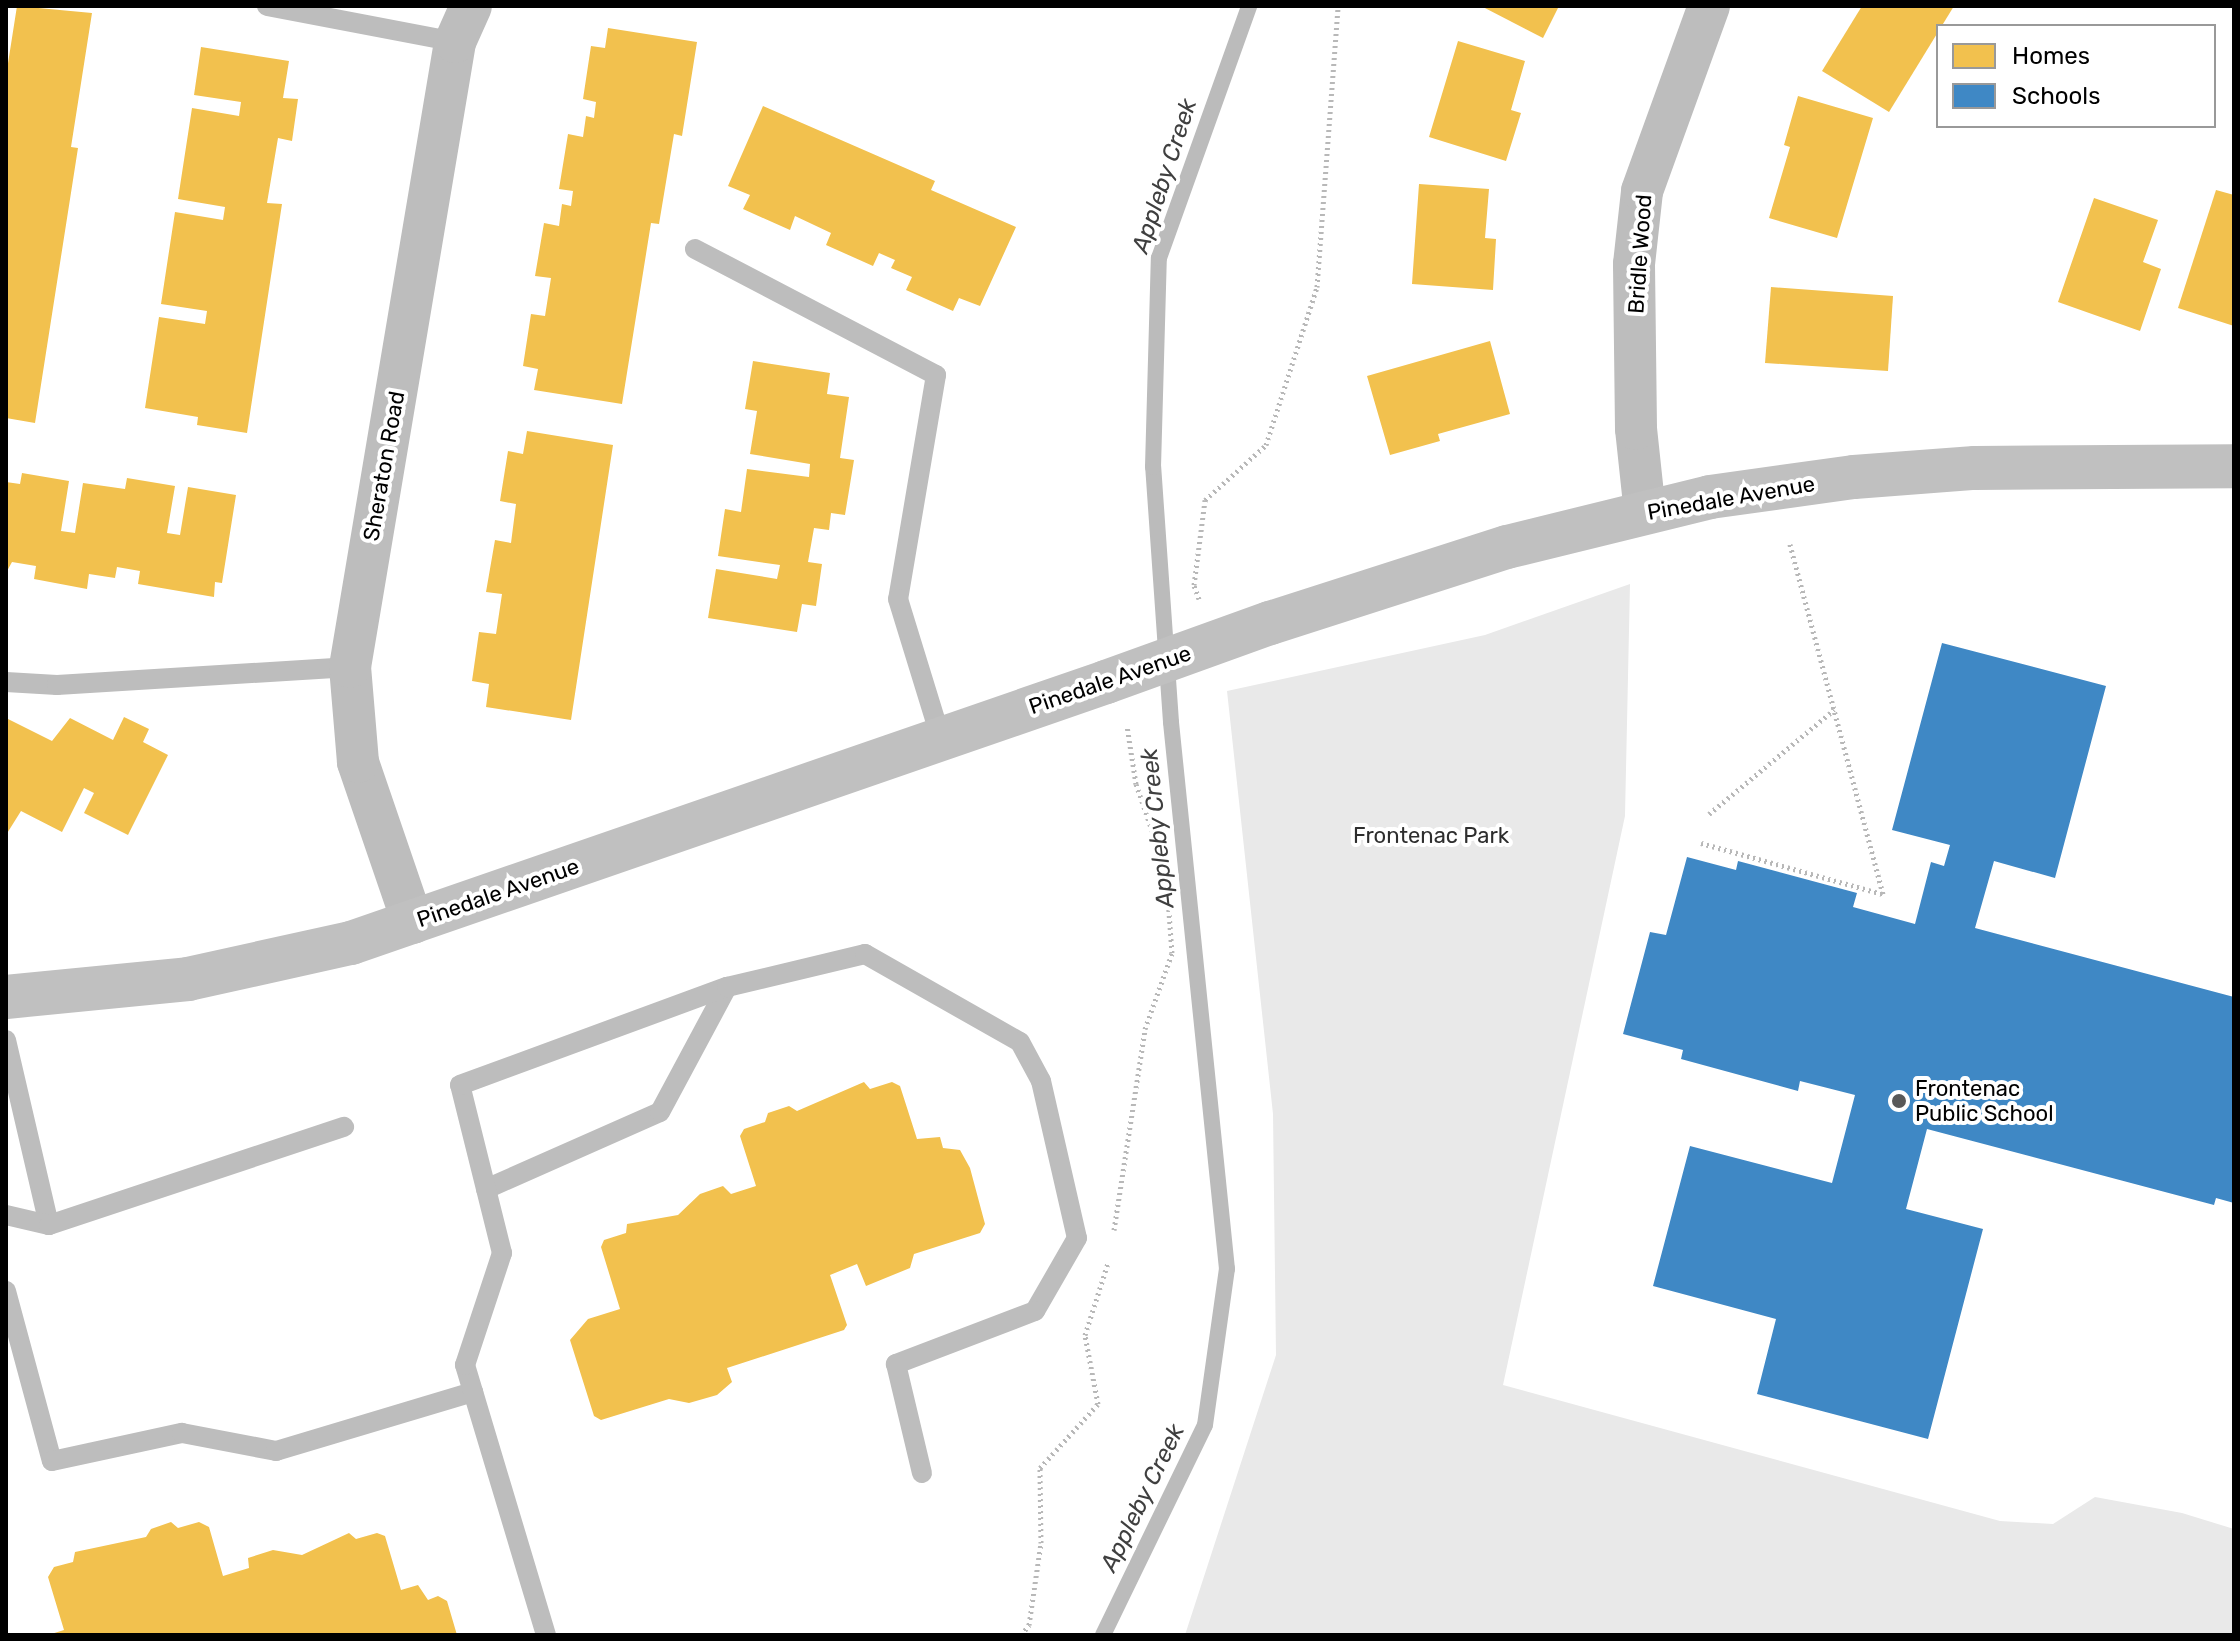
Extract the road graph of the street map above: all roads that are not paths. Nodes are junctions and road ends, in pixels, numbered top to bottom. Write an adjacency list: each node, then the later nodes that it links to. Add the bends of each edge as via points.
1 (267, 6): 3 (lane)
2 (1709, 6): 6 (street, Bridle Wood, via 1696,29 1642,191 1634,264 1636,414)
3 (463, 24): 7 (street, Sheraton Road)
4 (695, 249): 9 (lane, via 936,375 898,599)
5 (2234, 466): 6 (street, Pinedale Avenue, via 2038,465 1854,477 1710,497)
6 (1645, 513): 9 (street, Pinedale Avenue, bridge, via 1507,547 1270,623)
7 (350, 667): 8 (lane, via 57,685); 10 (street, Sheraton Road, via 358,762)
8 (6, 682)
9 (941, 739): 10 (street, Pinedale Avenue)
10 (413, 923): 12 (street, Pinedale Avenue, via 250,969 98,992)
11 (727, 987): 15 (lane, via 660,1112); 15 (lane, via 460,1085); 20 (lane, via 865,954 1020,1042 1041,1081 1077,1238 1035,1311 896,1364)
12 (6, 997)
13 (6, 1040): 17 (lane)
14 (344, 1127): 17 (lane)
15 (486, 1189): 19 (lane, via 502,1253 465,1365)
16 (6, 1215): 17 (lane)
17 (49, 1225)
18 (6, 1291): 19 (lane, via 52,1461 182,1433 276,1451)
19 (473, 1392): 21 (lane)
20 (922, 1473)
21 (546, 1635)

